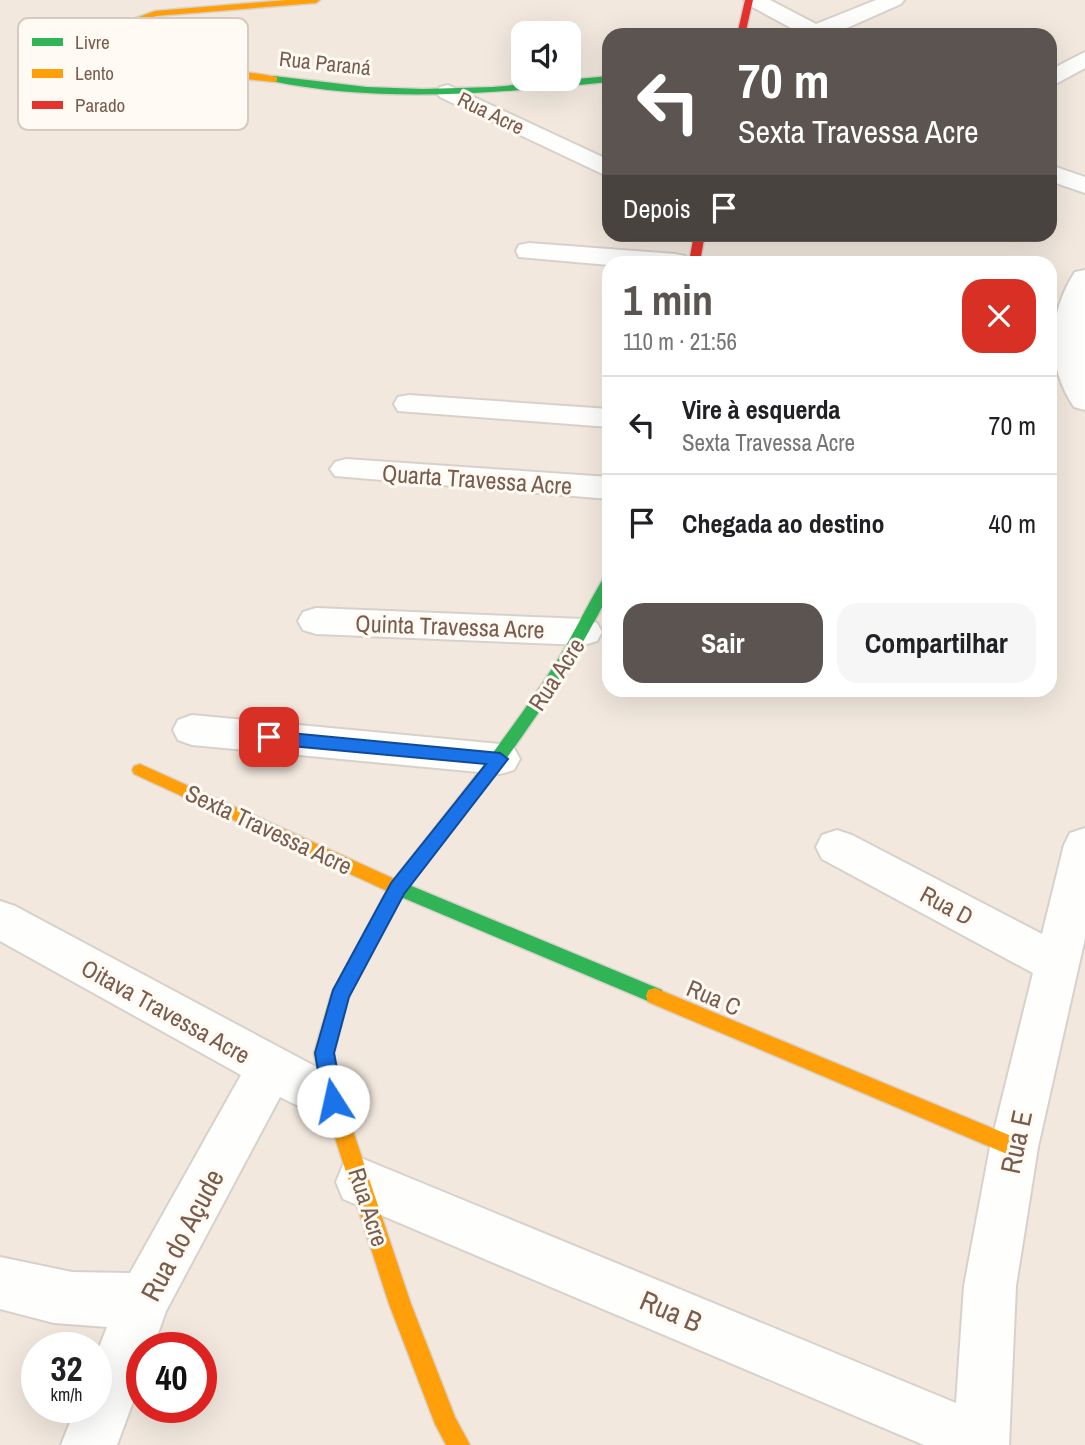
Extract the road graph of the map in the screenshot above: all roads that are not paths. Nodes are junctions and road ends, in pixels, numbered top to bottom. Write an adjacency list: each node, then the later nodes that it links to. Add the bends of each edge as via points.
1 (316, 0): 4 (street, Rua Paraná)
2 (751, 0): 5 (street); 6 (street)
3 (894, 0): 7 (street)
4 (146, 18)
5 (748, 28)
6 (805, 28)
7 (831, 28)
8 (1085, 59): 10 (street)
9 (248, 75): 12 (street, Rua Paraná)
10 (1057, 76)
11 (602, 80): 12 (street, Rua Paraná)
12 (448, 92): 13 (street, Rua Acre)
13 (602, 167)
14 (1057, 175): 15 (street)
15 (1085, 185)
16 (529, 250): 17 (street)
17 (602, 256)
18 (1085, 278): 19 (street, via 1074,303 1068,336)
19 (1078, 366): 20 (street, via 1075,384)
20 (1085, 401)
21 (409, 404): 22 (street)
22 (602, 418)
23 (346, 469): 24 (street, Quarta Travessa Acre)
24 (602, 487)
25 (602, 595): 27 (street, Rua Acre)
26 (316, 621): 27 (street, Quinta Travessa Acre)
27 (584, 632): 29 (street, Rua Acre)
28 (192, 730): 29 (street)
29 (500, 759): 33 (street, Rua Acre)
30 (140, 770): 33 (street, Sexta Travessa Acre)
31 (1085, 845): 35 (street, Rua E)
32 (837, 846): 35 (street, Rua D)
33 (397, 888): 37 (street, Rua Acre, via 340,995 324,1053); 38 (street, Rua C)
34 (0, 919): 36 (street, Oitava Travessa Acre)
35 (1057, 964): 38 (street, Rua E)
36 (271, 1069): 37 (street, Oitava Travessa Acre); 41 (street, Rua do Açude)
37 (333, 1101): 39 (street, Rua Acre)
38 (1014, 1147): 42 (street, Rua E, via 990,1286)
39 (361, 1182): 42 (street, Rua B); 44 (street, Rua Acre, via 400,1304 446,1424)
40 (0, 1283): 41 (street, via 70,1300)
41 (145, 1298): 43 (street, Rua do Açude)
42 (981, 1443)
43 (89, 1445)
44 (459, 1445)

